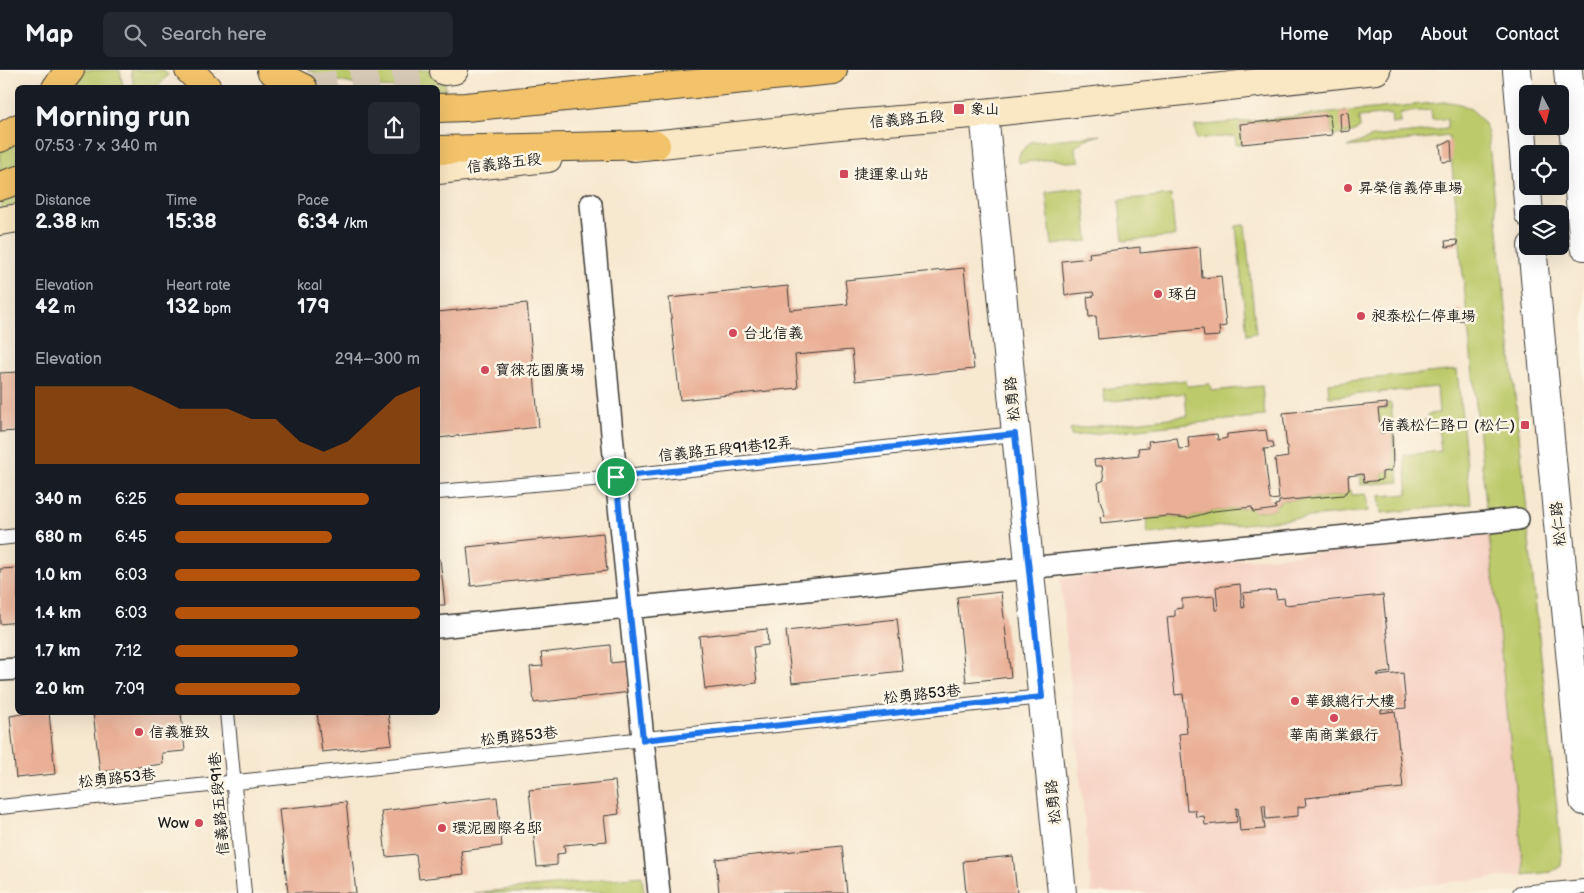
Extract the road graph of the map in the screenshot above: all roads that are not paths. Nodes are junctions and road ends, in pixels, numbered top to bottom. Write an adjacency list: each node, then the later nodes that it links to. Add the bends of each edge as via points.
1 (70, 70): 8 (highway)
2 (189, 70): 9 (highway); 10 (highway)
3 (271, 70): 11 (highway)
4 (832, 70): 12 (highway, via 466,108)
5 (1376, 70): 13 (main road, 信義路五段)
6 (1517, 70): 22 (street)
7 (1568, 70): 25 (street)
8 (58, 85)
9 (177, 85)
10 (204, 85)
11 (298, 85)
12 (440, 108)
13 (984, 113): 16 (main road, 信義路五段); 27 (street, 松勇路)
14 (15, 130): 15 (highway)
15 (0, 138)
16 (656, 144): 17 (highway); 18 (main road, 信義路五段)
17 (440, 150)
18 (440, 170)
19 (15, 181): 20 (highway)
20 (0, 186)
21 (591, 204): 28 (street)
22 (1528, 205)
23 (15, 218): 24 (main road)
24 (0, 221)
25 (1584, 246)
26 (1533, 255): 42 (street, 松仁路)
27 (1015, 434): 28 (lane, 信義路五段91巷12弄); 33 (street, 松勇路)
28 (616, 477): 29 (lane, 信義路五段91巷12弄); 34 (street)
29 (440, 492)
30 (1518, 519): 33 (street)
31 (15, 536): 32 (lane)
32 (0, 538)
33 (1028, 566): 34 (street); 38 (street, 松勇路)
34 (629, 608): 35 (street); 40 (street)
35 (440, 627)
36 (15, 669): 37 (street)
37 (0, 670)
38 (1042, 697): 40 (lane, 松勇路53巷); 47 (street, 松勇路)
39 (227, 715): 41 (lane, 信義路五段91巷)
40 (643, 740): 41 (lane, 松勇路53巷); 46 (street)
41 (232, 782): 43 (lane, 松勇路53巷); 45 (lane, 信義路五段91巷)
42 (1584, 801)
43 (0, 807)
44 (1584, 887): 48 (lane)
45 (244, 893)
46 (659, 893)
47 (1062, 893)
48 (1520, 893)

